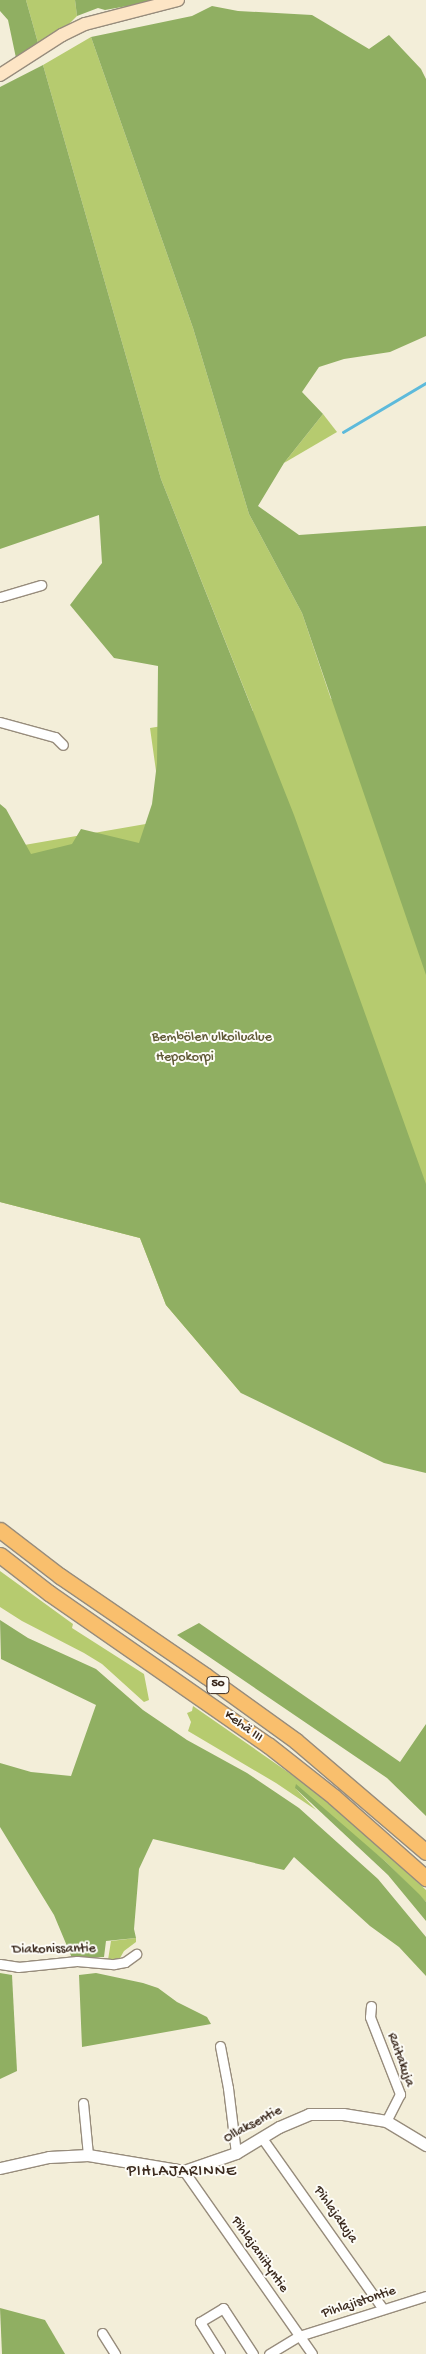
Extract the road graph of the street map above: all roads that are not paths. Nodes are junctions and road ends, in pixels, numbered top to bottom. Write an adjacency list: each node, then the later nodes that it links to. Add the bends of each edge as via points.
1 (178, 0): 2 (main road, via 85,24)
2 (0, 75)
3 (41, 585): 4 (street)
4 (0, 597)
5 (0, 722): 6 (street, via 55,737)
6 (63, 744)
7 (0, 1530): 9 (highway, Kehä III / 50, via 60,1576 296,1741)
8 (0, 1555): 10 (highway, Kehä III / 50, via 268,1745 334,1796)
9 (426, 1852)
10 (426, 1878)
11 (136, 1954): 12 (street, Diakonissantie, via 125,1962 114,1964 78,1961 18,1967)
12 (0, 1964)
13 (371, 2006): 16 (street, Raitakuja, via 370,2017 400,2094)
14 (220, 2046): 19 (street)
15 (83, 2103): 20 (street)
16 (386, 2121): 17 (street, Ollaksentie, via 343,2114 309,2114 279,2126); 18 (street, Ollaksentie)
17 (262, 2138): 19 (street, Ollaksentie); 24 (street, Pihlajakuja)
18 (426, 2145)
19 (236, 2153): 22 (street, Ollaksentie)
20 (88, 2155): 21 (street, Ollaksentie, via 49,2157); 22 (street, Ollaksentie)
21 (0, 2168)
22 (184, 2171): 26 (street, Pihlajaniityntie)
23 (426, 2296): 24 (street, Pihlajistontie)
24 (383, 2309): 26 (street, Pihlajistontie)
25 (102, 2333): 27 (street)
26 (299, 2336): 30 (street, Pihlajistontie); 31 (street, Pihlajaniityntie)
27 (114, 2354)
28 (220, 2354): 29 (street, via 200,2322 223,2308)
29 (253, 2354)
30 (269, 2354)
31 (312, 2354)

